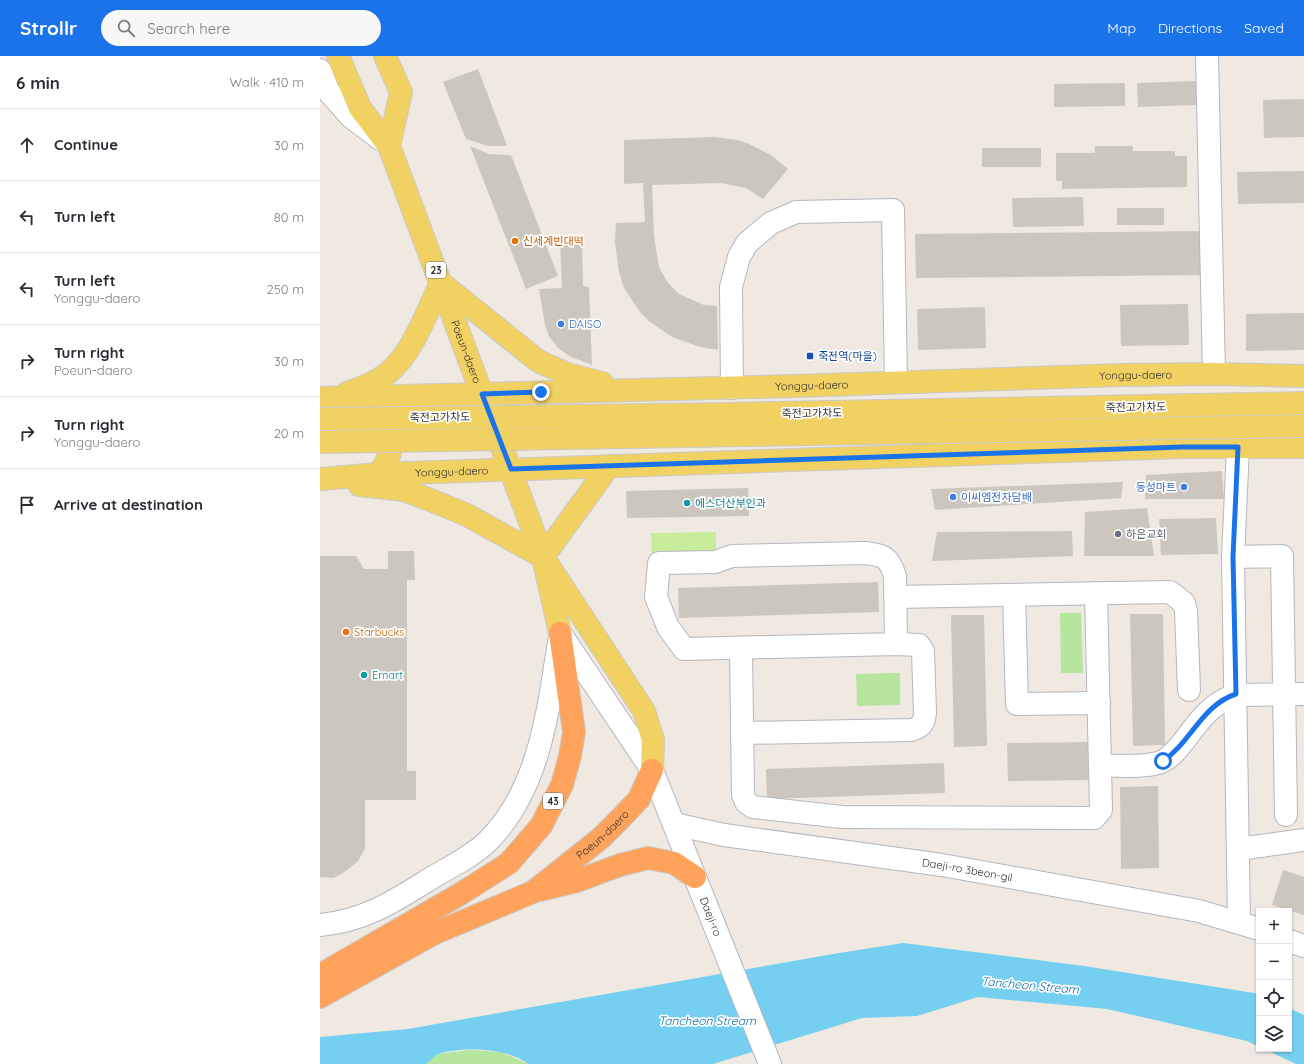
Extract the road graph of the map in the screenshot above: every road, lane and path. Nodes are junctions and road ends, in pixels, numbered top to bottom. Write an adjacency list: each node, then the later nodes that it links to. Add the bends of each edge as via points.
1 (338, 56): 5 (main road, Poeun-daero / 23, via 360,108)
2 (385, 56): 5 (main road, via 400,92)
3 (1207, 56): 7 (street)
4 (320, 70): 5 (street, via 328,91 351,117)
5 (389, 146): 6 (main road, Poeun-daero / 23)
6 (441, 283): 11 (main road, via 538,361 567,374); 12 (main road, Poeun-daero / 23); 14 (main road, via 413,340 402,358 388,373 368,386)
7 (1214, 374): 8 (main road, Yonggu-daero); 9 (main road, Yonggu-daero)
8 (1304, 376)
9 (896, 382): 10 (main road, Yonggu-daero); 10 (street, via 893,210 796,212 771,223 747,243 739,257 731,287 730,303)
10 (732, 388): 11 (main road, Yonggu-daero)
11 (628, 390): 12 (main road, Yonggu-daero)
12 (482, 394): 13 (main road, Yonggu-daero); 22 (main road, Poeun-daero / 23)
13 (364, 397): 14 (main road, Yonggu-daero); 23 (main road, via 378,407 386,417 392,432 392,450)
14 (326, 398)
15 (1304, 403): 16 (main road, 죽전고가차도, bridge)
16 (320, 419)
17 (1304, 426): 18 (main road, 죽전고가차도, bridge)
18 (320, 442)
19 (1238, 447): 20 (main road, Yonggu-daero); 21 (main road, Yonggu-daero); 26 (street)
20 (1304, 447)
21 (609, 466): 22 (main road, Yonggu-daero); 25 (main road)
22 (511, 469): 23 (main road, Yonggu-daero); 25 (main road, Poeun-daero / 43)
23 (378, 474): 24 (main road, Yonggu-daero)
24 (320, 480): 25 (main road, via 404,490 467,515)
25 (543, 557): 30 (main road, Poeun-daero / 43); 39 (main road, Poeun-daero / 43, via 644,711 653,740)
26 (1233, 557): 34 (street); 35 (street, via 1282,556)
27 (1096, 593): 28 (street); 33 (street, via 1170,592 1184,603); 36 (street)
28 (1014, 595): 29 (street); 36 (street, via 1017,704)
29 (896, 597): 31 (street); 32 (street, via 892,566 886,558 865,553 732,556 715,562 659,563 656,597 668,627 684,649)
30 (560, 633): 39 (street, Daeji-ro); 46 (highway, Poeun-daero / 43, via 574,732 562,785 541,826 509,863); 47 (street, via 550,700 534,766 510,815 488,841 399,899 375,912)
31 (896, 644): 32 (street); 37 (street, via 919,645 923,651 924,721 919,728)
32 (741, 648): 37 (street)
33 (1189, 690)
34 (1236, 694): 35 (street); 38 (street, via 1215,704 1172,755 1163,761 1152,764); 43 (street)
35 (1294, 694): 40 (street)
36 (1099, 703): 38 (street)
37 (742, 733): 38 (street, via 742,795 746,802 753,807 842,817 1094,818 1101,810)
38 (1100, 766)
39 (652, 770): 41 (street, Daeji-ro); 45 (highway, Poeun-daero / 43, via 639,799 620,819 601,838)
40 (1286, 815)
41 (674, 824): 44 (street, Daeji-ro); 48 (street, Daeji-ro 3beon-gil, via 724,835 942,865 1199,911)
42 (1304, 840): 43 (street)
43 (1239, 848): 48 (street)
44 (697, 881): 45 (highway, via 674,863 648,858); 53 (street, Daeji-ro)
45 (533, 892): 46 (highway, Poeun-daero / 43)
46 (431, 923): 51 (highway, Poeun-daero / 43); 52 (highway, Poeun-daero / 43)
47 (320, 925)
48 (1249, 925)
49 (1292, 942): 50 (street)
50 (1304, 946)
51 (320, 975)
52 (320, 996)
53 (770, 1064)

